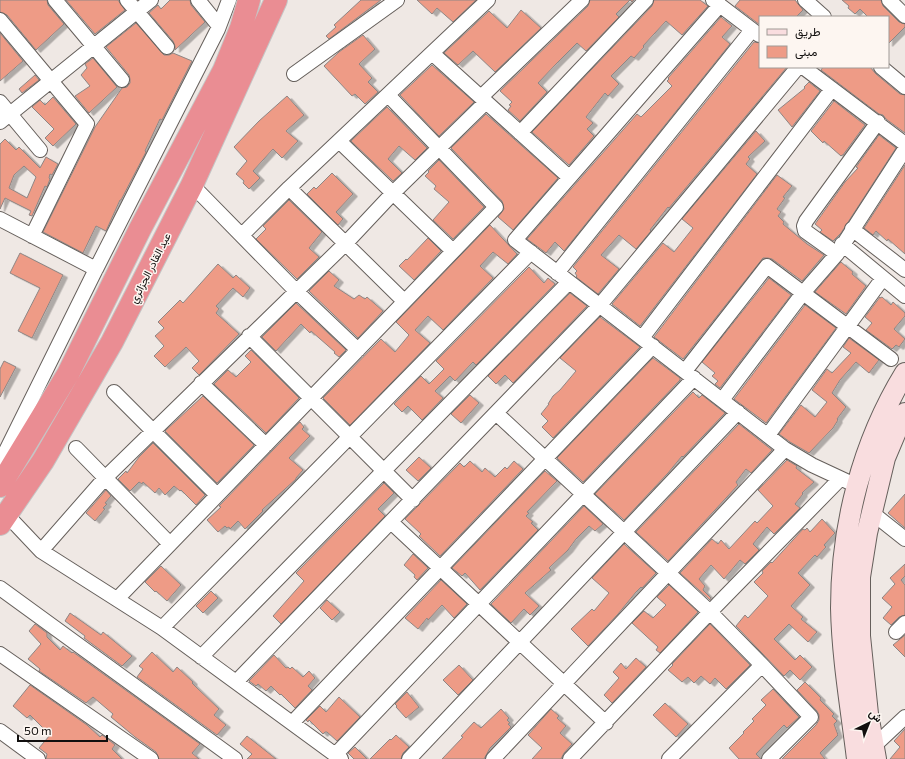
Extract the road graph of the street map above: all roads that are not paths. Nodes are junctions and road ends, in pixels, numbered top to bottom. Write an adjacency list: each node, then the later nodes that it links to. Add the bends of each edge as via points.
1 (55, 0): 21 (street)
2 (127, 0): 15 (street)
3 (151, 0): 15 (street)
4 (198, 0): 19 (street)
5 (229, 0): 19 (street)
6 (250, 0): 90 (highway, via 224,70 140,229 68,374)
7 (276, 0): 44 (highway, عبد القادر الجزائري)
8 (397, 0): 27 (street)
9 (488, 0): 23 (street)
10 (582, 0): 33 (street)
11 (646, 0): 37 (street)
12 (805, 0): 16 (street)
13 (889, 0): 17 (street)
14 (716, 3): 20 (street); 43 (street)
15 (137, 11): 21 (street); 22 (street)
16 (823, 16)
17 (905, 16)
18 (0, 20): 28 (street)
19 (219, 26): 55 (street)
20 (756, 33): 57 (street)
21 (94, 46): 28 (street); 29 (street)
22 (167, 47)
23 (432, 53): 32 (street); 33 (street)
24 (797, 68): 64 (street)
25 (804, 68): 31 (street)
26 (882, 68): 30 (street)
27 (294, 74)
28 (51, 80): 35 (street); 50 (street, via 87,124)
29 (122, 80)
30 (905, 87)
31 (832, 89): 36 (street); 67 (street)
32 (388, 95): 38 (street); 40 (street)
33 (483, 100): 37 (street); 40 (street)
34 (0, 102): 35 (street)
35 (5, 117): 42 (street)
36 (878, 122): 39 (street); 52 (street, via 804,226 805,231)
37 (520, 133): 43 (street)
38 (339, 141): 45 (street); 46 (street)
39 (905, 144)
40 (440, 148): 46 (street); 53 (street, via 496,206)
41 (905, 149): 48 (street)
42 (40, 150)
43 (569, 177): 54 (street, via 515,240)
44 (192, 185): 49 (street); 95 (highway, عبد القادر الجزائري, via 112,342 42,461)
45 (289, 188): 49 (street); 51 (street)
46 (393, 193): 51 (street); 53 (street)
47 (0, 219): 50 (street)
48 (852, 229): 52 (street); 56 (street)
49 (242, 235): 60 (street)
50 (32, 236): 55 (street)
51 (346, 243): 60 (street); 63 (street)
52 (839, 249): 58 (street); 61 (street)
53 (453, 251): 63 (street)
54 (531, 252): 57 (street); 81 (street)
55 (96, 269): 86 (street)
56 (905, 270)
57 (557, 273): 59 (street)
58 (883, 278): 62 (street); 65 (street)
59 (569, 282): 64 (street); 87 (street)
60 (296, 292): 66 (street); 68 (street)
61 (803, 293): 65 (street); 71 (street, via 767,266); 75 (street)
62 (905, 296)
63 (404, 301): 68 (street)
64 (600, 306): 67 (street); 77 (street)
65 (848, 327): 69 (street); 80 (street)
66 (249, 336): 72 (street); 74 (street)
67 (647, 342): 71 (street); 85 (street)
68 (358, 350): 74 (street)
69 (891, 359)
70 (905, 373): 89 (street)
71 (690, 375): 75 (street); 91 (street)
72 (201, 383): 79 (street); 82 (street)
73 (114, 392): 79 (street)
74 (311, 398): 81 (street); 82 (street)
75 (722, 400): 76 (street)
76 (738, 412): 80 (street); 97 (street)
77 (496, 413): 85 (street); 93 (street)
78 (905, 413): 94 (street, via 885,458)
79 (153, 431): 88 (street); 92 (street)
80 (768, 435): 84 (street)
81 (350, 437): 87 (street); 107 (street)
82 (266, 445): 92 (street)
83 (76, 448): 88 (street)
84 (786, 449): 89 (street); 102 (street)
85 (545, 458): 91 (street); 101 (street)
86 (0, 463)
87 (384, 471): 93 (street); 111 (street)
88 (105, 478): 99 (street); 100 (street)
89 (848, 483): 106 (street); 108 (street, via 849,519 841,607)
90 (0, 486)
91 (584, 494): 97 (street); 105 (street)
92 (218, 495): 99 (street)
93 (413, 500): 96 (street)
94 (871, 512): 98 (street); 108 (street)
95 (3, 519): 100 (street)
96 (392, 523): 101 (street); 113 (street)
97 (624, 532): 102 (street); 109 (street)
98 (905, 538)
99 (170, 544): 104 (street)
100 (41, 551): 104 (street)
101 (440, 568): 105 (street); 116 (street)
102 (668, 573): 106 (street); 114 (street)
103 (0, 588): 123 (street)
104 (117, 600): 107 (street)
105 (479, 604): 109 (street); 120 (street)
106 (710, 612): 112 (street); 117 (street)
107 (162, 628): 111 (street)
108 (851, 636): 119 (street); 129 (street)
109 (520, 643): 114 (street); 124 (street)
110 (0, 654): 122 (street)
111 (201, 657): 113 (street)
112 (762, 665): 127 (street); 128 (street, via 811,717)
113 (236, 682): 116 (street)
114 (564, 684): 117 (street); 125 (street)
115 (905, 717): 119 (street)
116 (292, 723): 120 (street)
117 (606, 723): 126 (street)
118 (0, 731): 121 (street)
119 (875, 753)
120 (338, 757)
121 (38, 759)
122 (151, 759)
123 (235, 759)
124 (409, 759)
125 (493, 759)
126 (570, 759)
127 (669, 759)
128 (769, 759)
129 (857, 759)

